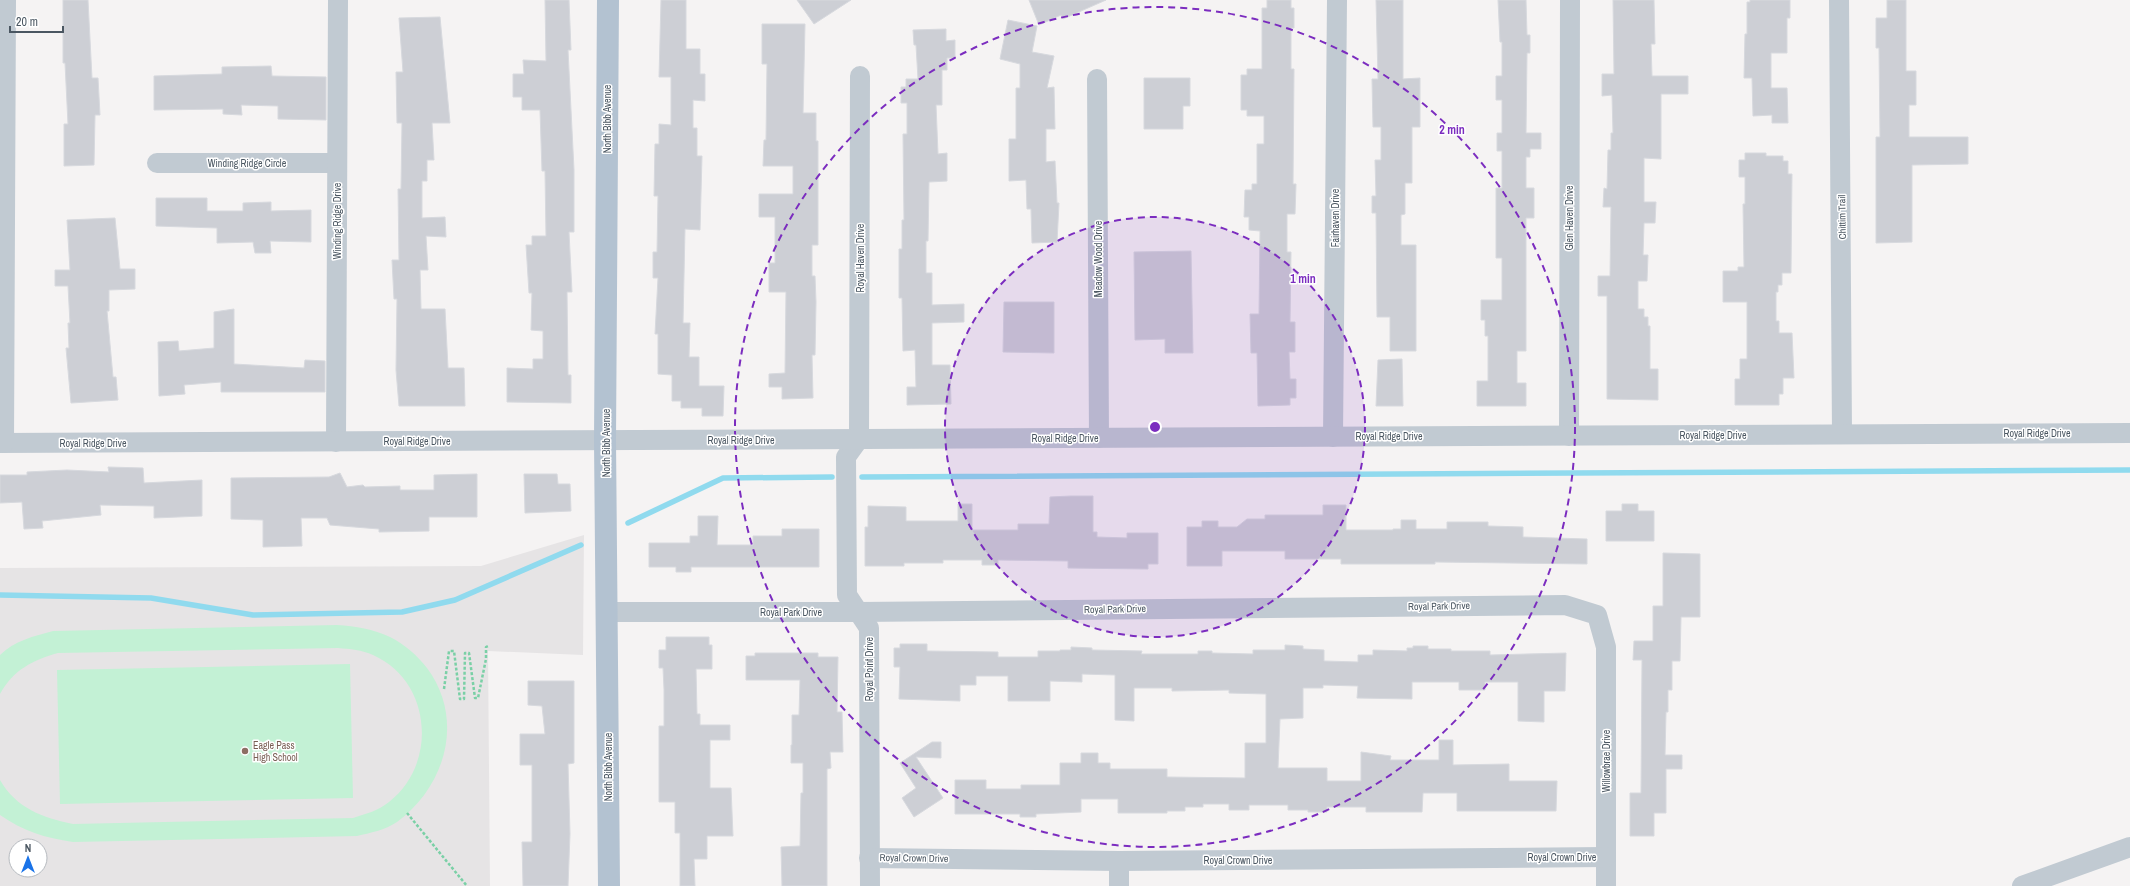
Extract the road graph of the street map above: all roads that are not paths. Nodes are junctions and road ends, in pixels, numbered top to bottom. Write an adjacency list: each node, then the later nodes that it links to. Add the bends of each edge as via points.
1 (6, 0): 19 (street)
2 (338, 0): 10 (street, Winding Ridge Drive)
3 (608, 0): 17 (main road, North Bibb Avenue)
4 (1337, 0): 14 (street, Fairhaven Drive)
5 (1570, 0): 13 (street, Glen Haven Drive)
6 (1839, 0): 12 (street, Chittim Trail)
7 (860, 76): 16 (street, Royal Haven Drive)
8 (1097, 79): 15 (street, Meadow Wood Drive)
9 (157, 162): 10 (street, Winding Ridge Circle)
10 (337, 162): 18 (street, Winding Ridge Drive)
11 (2130, 433): 12 (street, Royal Ridge Drive)
12 (1842, 434): 13 (street, Royal Ridge Drive)
13 (1569, 436): 14 (street, Royal Ridge Drive)
14 (1333, 437): 15 (street, Royal Ridge Drive)
15 (1099, 438): 16 (street, Royal Ridge Drive)
16 (859, 439): 17 (street, Royal Ridge Drive); 21 (street, Royal Point Drive, via 846,457 847,595)
17 (605, 440): 18 (street, Royal Ridge Drive); 20 (main road, North Bibb Avenue)
18 (336, 442): 19 (street, Royal Ridge Drive)
19 (2, 443)
20 (608, 612): 21 (street, Royal Park Drive); 27 (main road, North Bibb Avenue)
21 (859, 612): 22 (street, Royal Park Drive, via 1565,605 1597,615); 25 (street, Royal Point Drive, via 869,628)
22 (1603, 637): 24 (street, Willowbrae Drive, via 1606,647)
23 (2130, 846): 31 (street)
24 (1606, 857): 26 (street, Royal Crown Drive); 30 (street, Willowbrae Drive)
25 (869, 858): 26 (street, Royal Crown Drive); 28 (street, Royal Point Drive)
26 (1119, 861): 29 (street)
27 (609, 886)
28 (870, 886)
29 (1119, 886)
30 (1606, 886)
31 (2022, 886)

